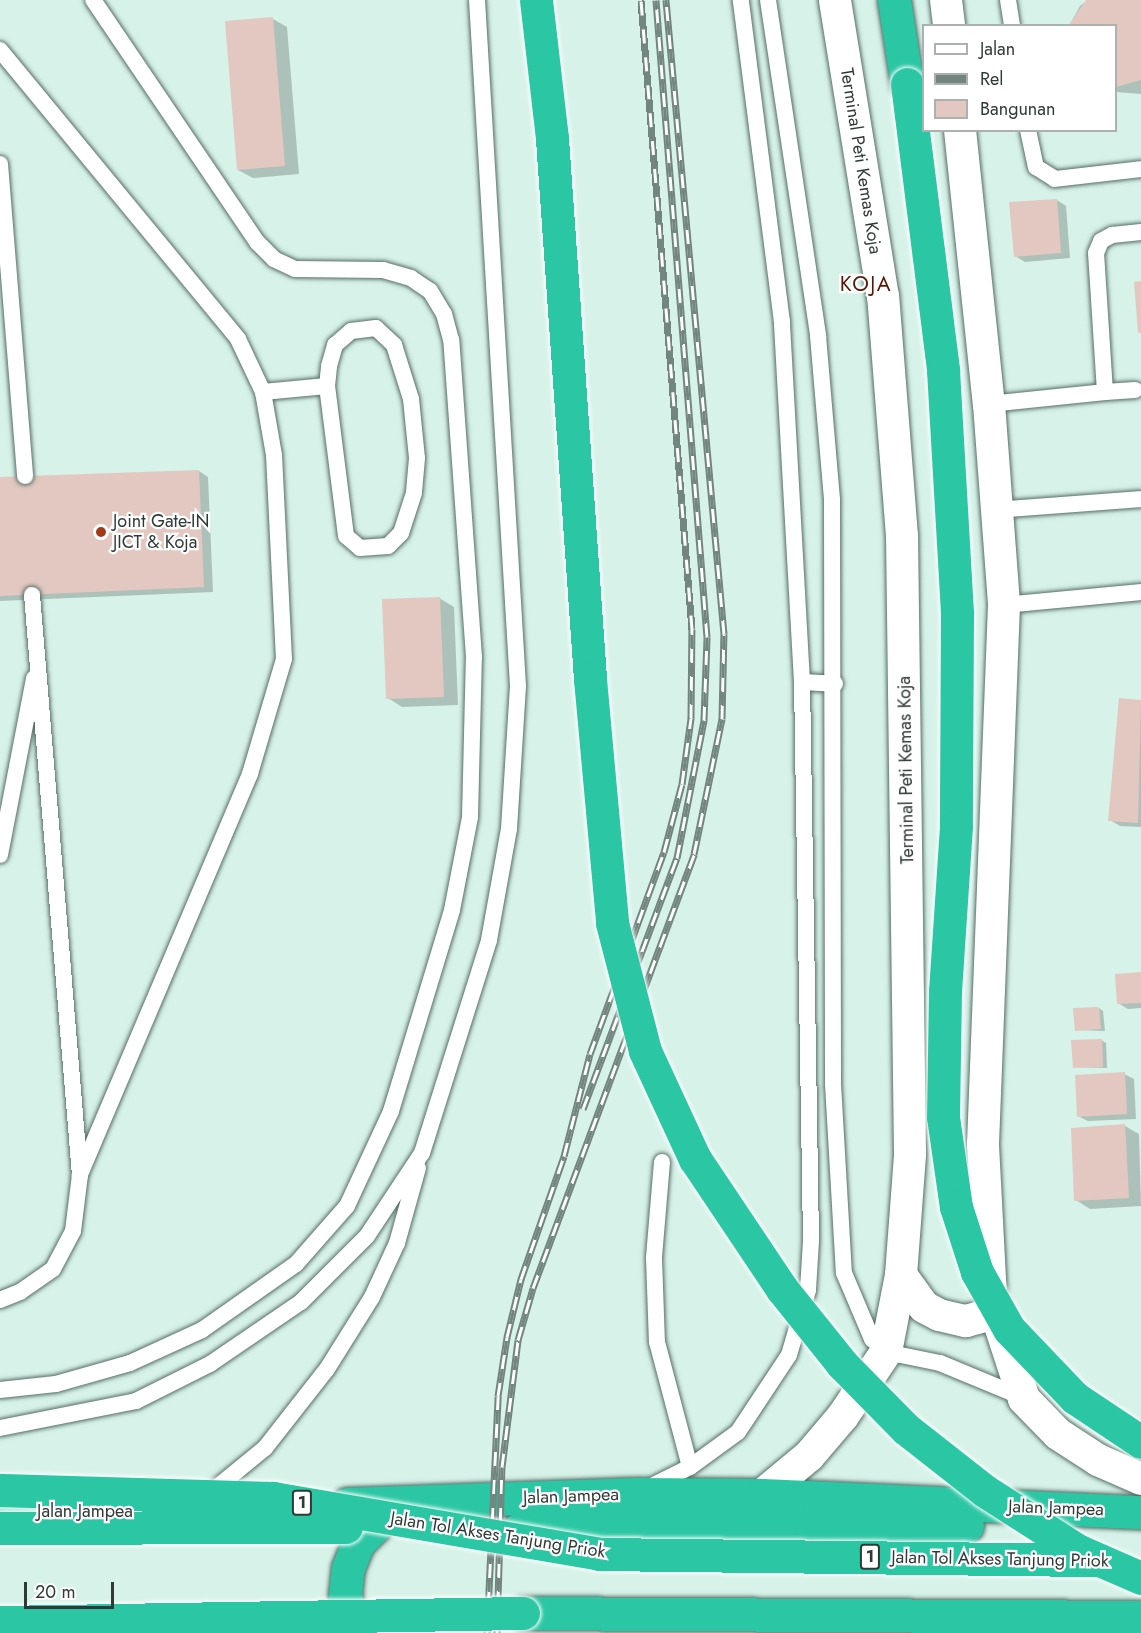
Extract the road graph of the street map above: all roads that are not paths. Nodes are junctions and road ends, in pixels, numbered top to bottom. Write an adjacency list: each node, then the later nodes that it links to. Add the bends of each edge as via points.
1 (93, 0): 42 (lane, via 257,242 274,259 295,269 383,270 411,278 430,291 444,314 451,340 474,657 471,817 452,910 391,1111 347,1206 296,1264 202,1330 130,1364 56,1384)
2 (477, 0): 35 (lane, via 518,686 509,829 489,940)
3 (536, 0): 58 (highway, bridge, via 552,139 588,655 612,922 645,1051 695,1159 782,1289 842,1364 906,1429 986,1491 1079,1551)
4 (741, 0): 13 (lane)
5 (768, 0): 12 (lane)
6 (835, 0): 38 (street, Terminal Peti Kemas Koja, via 883,297 902,536 910,1154)
7 (894, 0): 45 (highway, bridge, via 943,370 957,613 956,826 945,991 943,1117 956,1207 977,1272 1009,1329 1075,1398)
8 (946, 0): 10 (street)
9 (1008, 0): 11 (lane)
10 (949, 24)
11 (1012, 24)
12 (774, 40): 13 (lane); 33 (lane, via 818,336 832,500)
13 (746, 44): 32 (lane, via 783,322)
14 (0, 50): 22 (lane, via 238,339)
15 (960, 132): 24 (street)
16 (1028, 132): 18 (lane, via 1036,167 1055,180)
17 (0, 164): 25 (lane)
18 (1141, 169)
19 (1141, 232): 23 (lane, via 1112,234 1101,241 1096,253)
20 (327, 386): 20 (lane, via 346,536 360,548 388,546 401,533 414,493 417,458 411,399 394,345 376,328 351,331 335,345); 22 (lane)
21 (1135, 390): 23 (lane)
22 (262, 392): 37 (lane, via 274,455 284,659 250,774)
23 (1105, 392): 24 (lane)
24 (989, 404): 27 (street)
25 (25, 476)
26 (1141, 499): 27 (lane)
27 (996, 510): 30 (street)
28 (1141, 592): 30 (lane)
29 (32, 595): 31 (lane)
30 (1004, 605): 40 (street, via 983,1145)
31 (38, 657): 34 (lane); 37 (lane)
32 (802, 682): 33 (lane); 46 (lane, via 811,1241 808,1290 789,1355 776,1378 738,1432)
33 (835, 684): 41 (lane, via 833,1084 838,1206 848,1285 872,1338)
34 (0, 855)
35 (422, 1153): 44 (lane, via 367,1236 301,1302 210,1364 136,1401); 53 (lane, via 397,1243 372,1297 327,1369 265,1448)
36 (662, 1162): 46 (lane, via 654,1258 657,1342)
37 (80, 1174): 39 (lane, via 73,1231 53,1269 20,1293)
38 (901, 1275): 40 (street, via 924,1307 939,1316 966,1321); 41 (street, Terminal Peti Kemas Koja)
39 (0, 1300)
40 (995, 1312): 43 (street)
41 (886, 1352): 43 (lane, via 940,1363); 50 (street, Terminal Peti Kemas Koja, via 843,1416 809,1456)
42 (0, 1390)
43 (1024, 1399): 47 (street, via 1058,1434 1098,1460)
44 (0, 1428)
45 (1141, 1442)
46 (690, 1467): 49 (lane)
47 (1141, 1479)
48 (0, 1490): 57 (highway, Jalan Tol Akses Tanjung Priok / 1, bridge, via 273,1498 599,1554)
49 (636, 1494): 50 (highway, Jalan Jampea); 51 (highway, Jalan Jampea)
50 (762, 1495): 54 (highway, Jalan Jampea)
51 (422, 1500): 53 (highway, Jalan Jampea); 61 (highway, via 385,1516 358,1543 348,1568 345,1596)
52 (0, 1510): 53 (highway, Jalan Jampea)
53 (188, 1511)
54 (1141, 1512)
55 (0, 1528): 56 (highway, Jalan Jampea, bridge, via 223,1525 519,1529 811,1523)
56 (1141, 1528)
57 (1141, 1561)
58 (1141, 1578)
59 (1141, 1617): 60 (highway, bridge, via 523,1613)
60 (0, 1622)
61 (352, 1633)

